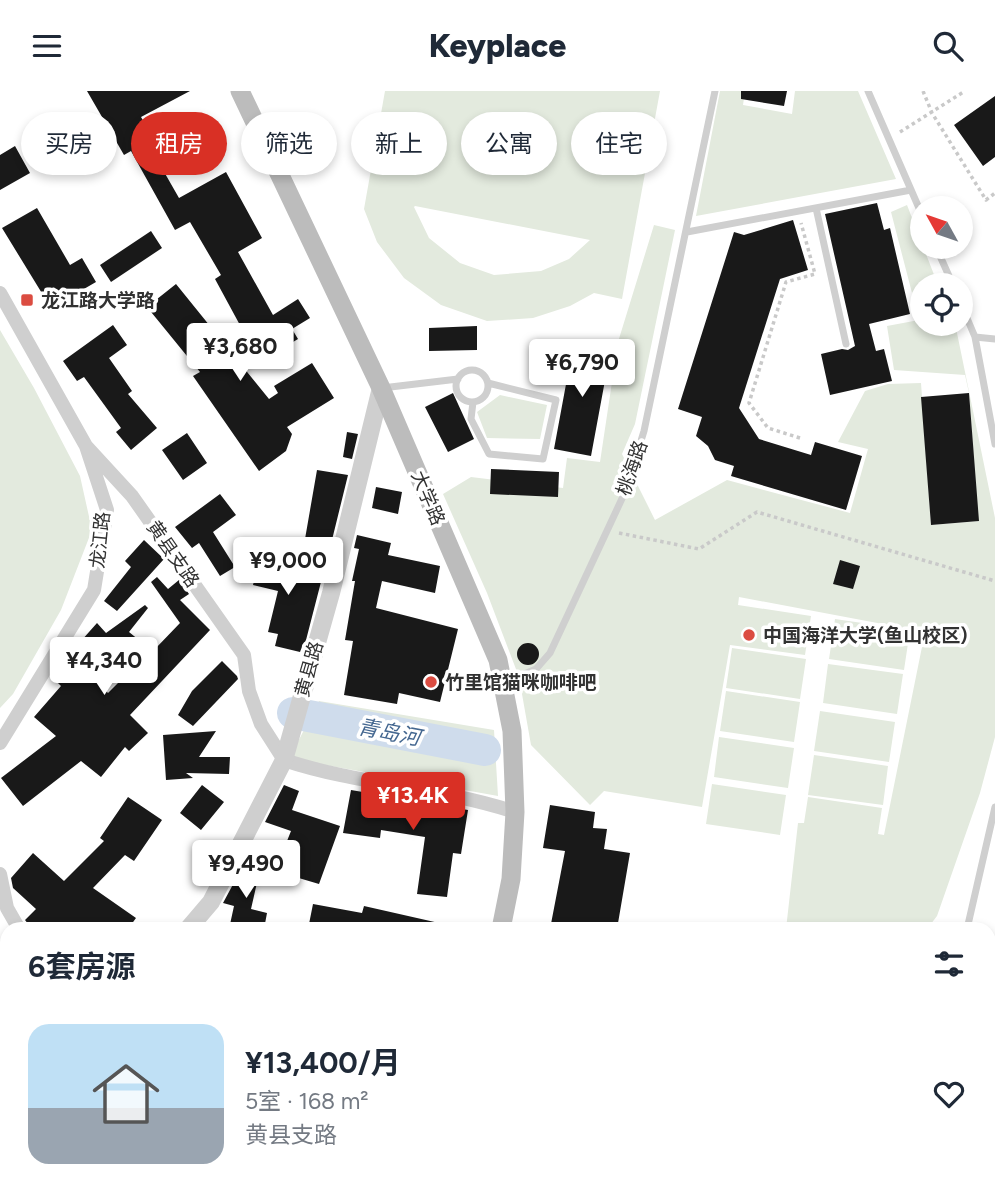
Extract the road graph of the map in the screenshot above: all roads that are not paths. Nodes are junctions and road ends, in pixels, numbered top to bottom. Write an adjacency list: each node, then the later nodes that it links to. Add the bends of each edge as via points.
1 (240, 91): 15 (main road, 大学路)
2 (715, 91): 7 (lane, 桃海路)
3 (868, 91): 4 (lane)
4 (911, 190): 5 (lane); 6 (lane)
5 (914, 196)
6 (816, 208): 7 (lane); 12 (lane)
7 (687, 232): 19 (lane, 桃海路, via 644,431 626,490 550,653 536,669)
8 (0, 293): 18 (street, 龙江路)
9 (973, 332): 10 (lane)
10 (975, 337): 11 (lane); 17 (lane)
11 (995, 339)
12 (846, 344)
13 (458, 379): 14 (lane, via 475,370 484,374); 15 (lane); 16 (lane, via 459,395)
14 (488, 383): 16 (lane, via 487,393); 16 (lane, via 556,400 543,459 489,454 471,419)
15 (381, 388): 19 (main road, 大学路, via 498,660); 21 (street, 黄县路)
16 (473, 402)
17 (995, 444)
18 (86, 446): 20 (street, 龙江路, via 107,509 94,590); 21 (street, 黄县支路, via 132,496 244,655 249,691 261,724)
19 (503, 683): 23 (main road, 大学路, via 512,731)
20 (0, 743)
21 (284, 759): 23 (street, via 322,773 482,801); 26 (street, 黄县路, via 211,902)
22 (995, 807): 28 (lane)
23 (515, 812): 27 (main road, 大学路, via 511,879)
24 (0, 874): 25 (street)
25 (15, 922)
26 (194, 922)
27 (502, 922)
28 (969, 922)

